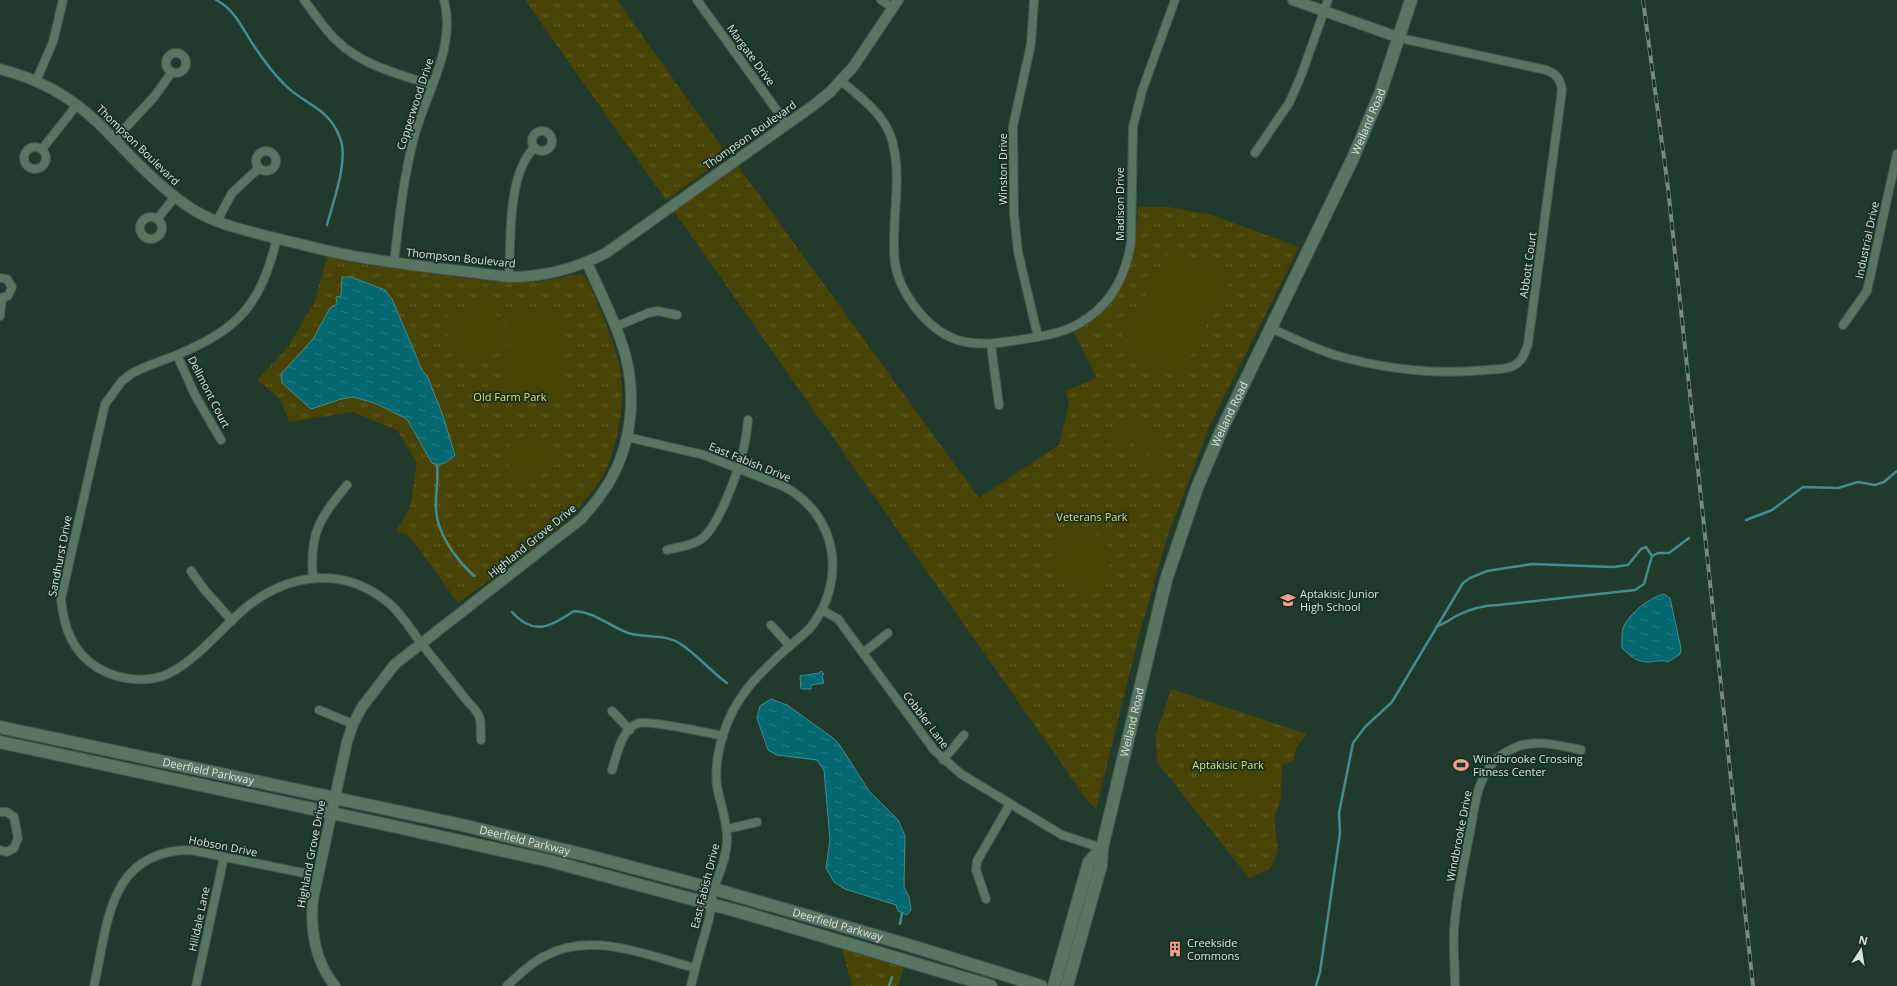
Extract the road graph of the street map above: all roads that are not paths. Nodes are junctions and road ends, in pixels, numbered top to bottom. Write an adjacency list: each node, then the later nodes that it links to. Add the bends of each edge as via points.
1 (63, 0): 16 (street, via 53,42)
2 (304, 0): 18 (street, via 325,28 352,53 366,62)
3 (444, 0): 18 (street, Copperwood Drive, via 447,31 443,53)
4 (697, 0): 20 (street, Margate Drive)
5 (881, 0): 11 (street)
6 (1034, 0): 41 (street, Winston Drive, via 1031,44 1013,126 1014,208 1018,252)
7 (1175, 0): 41 (street, Madison Drive, via 1142,91 1133,127 1132,242 1122,278 1110,297 1086,320)
8 (1293, 0): 12 (street)
9 (1328, 0): 12 (street)
10 (1411, 0): 13 (main road, Weiland Road)
11 (895, 4): 17 (street, Thompson Boulevard)
12 (1324, 11): 13 (street); 24 (street, via 1289,103)
13 (1400, 38): 40 (main road, Weiland Road, via 1353,158); 40 (street, Abbott Court, via 1546,70 1560,79 1562,90 1528,344 1524,355 1519,362 1506,368 1459,372 1416,370 1378,365 1334,354)
14 (0, 68): 16 (street, Thompson Boulevard)
15 (172, 72): 21 (street, via 154,97)
16 (36, 81): 19 (street, Thompson Boulevard)
17 (841, 81): 20 (street, Thompson Boulevard, via 814,105); 42 (street, Madison Drive, via 870,106 890,135 895,162 895,264 910,301 921,316 943,334 967,343)
18 (432, 85): 31 (street, Copperwood Drive, via 414,137 407,167)
19 (77, 105): 21 (street, Thompson Boulevard); 23 (street)
20 (786, 123): 32 (street, Thompson Boulevard, via 606,253)
21 (114, 140): 27 (street, Thompson Boulevard, via 151,178)
22 (534, 148): 33 (street, via 524,160 515,196)
23 (42, 149)
24 (1255, 153)
25 (1897, 154): 38 (street, Industrial Drive, via 1867,291)
26 (259, 168): 29 (street, via 232,193)
27 (175, 197): 28 (street); 29 (street, Thompson Boulevard)
28 (157, 219)
29 (217, 221): 30 (street, Thompson Boulevard)
30 (277, 238): 31 (street, Thompson Boulevard, via 347,255); 43 (street, Sandhurst Drive, via 270,269 247,310 220,334)
31 (394, 262): 33 (street, Thompson Boulevard)
32 (588, 263): 33 (street, Thompson Boulevard, via 542,276); 39 (street, Highland Grove Drive)
33 (510, 277)
34 (0, 278): 35 (street, via 10,281 12,287 8,296)
35 (1, 298): 37 (street)
36 (677, 315): 39 (street, via 658,311)
37 (0, 316)
38 (1843, 325)
39 (615, 327): 46 (street, Highland Grove Drive, via 630,380 632,412)
40 (1271, 328): 78 (main road, Weiland Road, via 1221,431 1180,536 1166,580)
41 (1038, 338): 42 (street, Madison Drive)
42 (991, 345): 44 (street)
43 (177, 355): 47 (street, Dellmont Court); 54 (street, Sandhurst Drive, via 131,374 122,381 106,404 63,586 62,612 70,640 93,664 116,676 140,679 161,676 181,666)
44 (999, 405)
45 (748, 420): 48 (street, via 744,447)
46 (627, 437): 48 (street, East Fabish Drive, via 704,455); 57 (street, Highland Grove Drive, via 616,469 602,493 581,519)
47 (221, 440)
48 (737, 468): 50 (street, via 724,506 707,534 698,541); 53 (street, East Fabish Drive, via 796,494 812,508 822,522 831,543 832,555 829,590)
49 (347, 484): 52 (street, via 316,529 311,558)
50 (667, 550)
51 (191, 571): 54 (street)
52 (313, 578): 54 (street, Sandhurst Drive, via 293,581 272,589); 57 (street, Sandhurst Drive, via 344,581 380,597 403,618)
53 (822, 610): 58 (street, East Fabish Drive, via 810,629); 59 (street, Cobbler Lane, via 838,619)
54 (232, 621)
55 (771, 625): 58 (street)
56 (888, 633): 59 (street)
57 (421, 642): 62 (street, Highland Grove Drive, via 383,678); 67 (street, Sandhurst Drive, via 479,716)
58 (790, 646): 66 (street, East Fabish Drive, via 755,677 745,690 736,704)
59 (862, 653): 70 (street, Cobbler Lane)
60 (319, 710): 62 (street)
61 (612, 711): 64 (street)
62 (353, 724): 72 (street, Highland Grove Drive)
63 (0, 727): 72 (main road, Deerfield Parkway)
64 (630, 730): 66 (street, via 639,723); 71 (street, via 621,742)
65 (964, 735): 70 (street)
66 (723, 736): 77 (street, East Fabish Drive, via 716,770)
67 (481, 740)
68 (0, 742): 75 (main road, Deerfield Parkway)
69 (1580, 750): 95 (street, Windbrooke Drive, via 1560,745 1526,744 1514,748 1489,767 1481,783 1472,818 1454,921)
70 (943, 760): 73 (street, Cobbler Lane)
71 (612, 770)
72 (334, 798): 75 (street, Highland Grove Drive); 82 (main road, Deerfield Parkway, via 485,831)
73 (1010, 804): 78 (street, Cobbler Lane, via 1062,835); 83 (street, via 978,862 976,870)
74 (0, 812): 79 (street, via 7,812 14,817 18,838 14,848 7,852)
75 (330, 812): 81 (street, Highland Grove Drive); 84 (main road, Deerfield Parkway, via 536,858)
76 (757, 822): 77 (street)
77 (726, 829): 82 (street, East Fabish Drive, via 726,851)
78 (1102, 848): 93 (main road, Weiland Road, via 1089,862); 94 (main road, Weiland Road, via 1101,865)
79 (0, 850)
80 (224, 857): 81 (street, Hobson Drive); 86 (street, Hobson Drive, via 179,850 155,855 136,866 121,883 115,896); 87 (street, Hilldale Lane)
81 (318, 876): 88 (street, Highland Grove Drive, via 312,905 312,931 324,970)
82 (714, 889): 84 (street, East Fabish Drive); 92 (main road, Deerfield Parkway)
83 (986, 899)
84 (711, 904): 85 (street, East Fabish Drive); 91 (main road, Deerfield Parkway)
85 (695, 968): 89 (street, via 607,945 584,944 542,957); 90 (street, East Fabish Drive)
86 (94, 986)
87 (196, 986)
88 (335, 986)
89 (507, 986)
90 (690, 986)
91 (991, 986)
92 (1041, 986)
93 (1054, 986)
94 (1066, 986)
95 (1455, 986)

